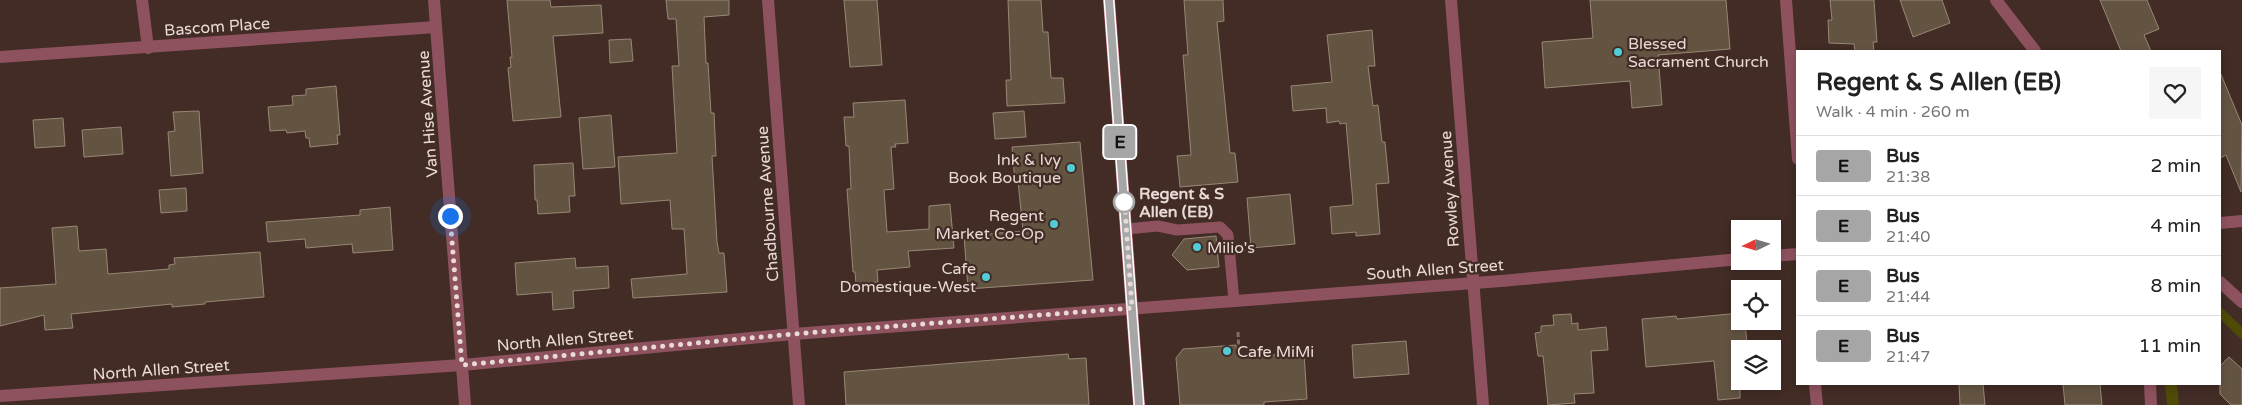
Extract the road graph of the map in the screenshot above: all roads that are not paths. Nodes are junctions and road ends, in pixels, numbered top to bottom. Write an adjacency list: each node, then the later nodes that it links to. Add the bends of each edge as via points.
1 (142, 0): 9 (street)
2 (434, 0): 8 (street, Van Hise Avenue)
3 (768, 0): 24 (street, Chadbourne Avenue)
4 (1109, 0): 15 (main road)
5 (1451, 0): 19 (street, Rowley Avenue)
6 (1786, 0): 12 (street)
7 (1996, 0): 10 (street)
8 (436, 27): 9 (street, Bascom Place); 25 (street, Van Hise Avenue)
9 (148, 48): 11 (street, Bascom Place)
10 (2034, 50)
11 (0, 57)
12 (1796, 132)
13 (2242, 221): 14 (street)
14 (2221, 223)
15 (1126, 229): 21 (lane, via 1220,227 1228,235); 23 (main road)
16 (1796, 254): 17 (street)
17 (1781, 255)
18 (1731, 260): 19 (street, South Allen Street)
19 (1473, 282): 21 (street, South Allen Street); 32 (street, Rowley Avenue)
20 (2221, 283): 22 (street)
21 (1234, 301): 23 (street, South Allen Street)
22 (2242, 302)
23 (1132, 308): 24 (street, North Allen Street); 31 (main road)
24 (793, 334): 25 (street, North Allen Street); 30 (street, Chadbourne Avenue)
25 (462, 365): 28 (street, North Allen Street); 29 (street, Van Hise Avenue)
26 (1815, 385): 33 (street)
27 (2150, 385): 34 (street)
28 (0, 396)
29 (465, 405)
30 (799, 405)
31 (1139, 405)
32 (1483, 405)
33 (1816, 405)
34 (2151, 405)

